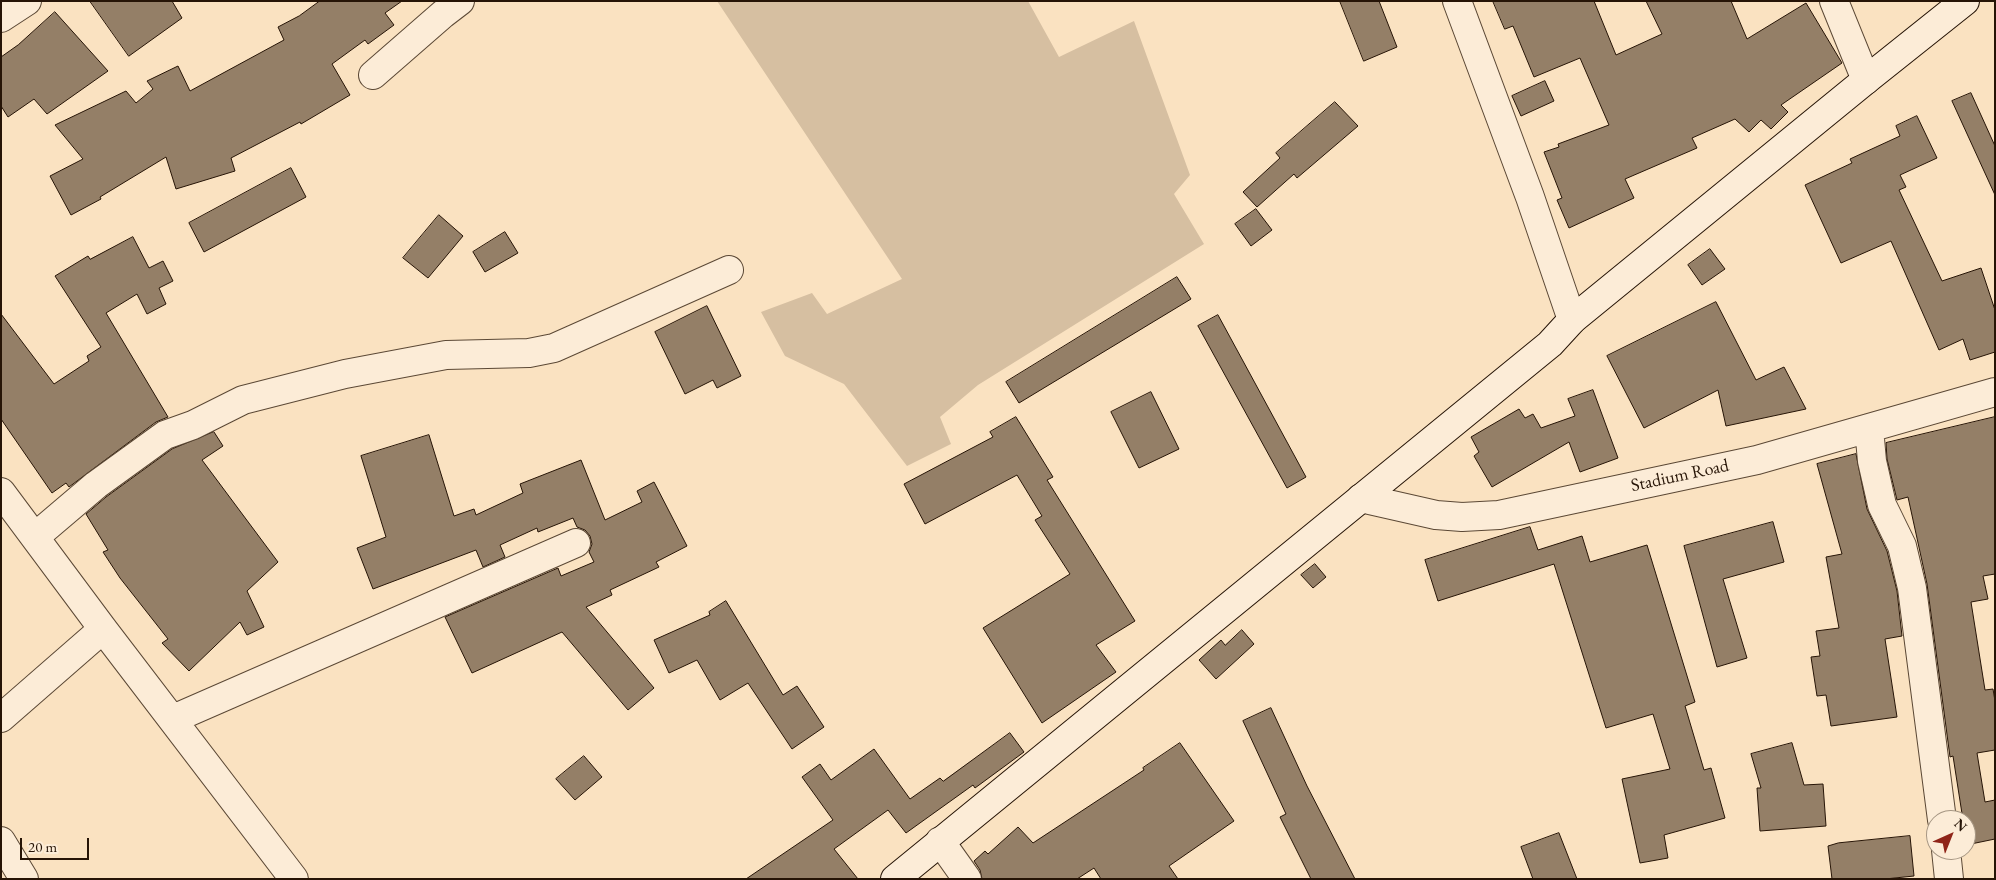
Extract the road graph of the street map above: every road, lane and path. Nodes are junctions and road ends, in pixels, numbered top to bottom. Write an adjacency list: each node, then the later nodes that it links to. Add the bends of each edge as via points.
1 (27, 1): 6 (street)
2 (460, 1): 7 (street)
3 (1457, 1): 10 (street)
4 (1834, 1): 8 (street)
5 (1965, 1): 8 (street)
6 (1, 18)
7 (373, 76)
8 (1866, 80): 10 (street)
9 (729, 270): 15 (street, via 554,348 529,353 446,355 345,374 243,400 165,435 96,485)
10 (1572, 320): 14 (street, via 1550,344)
11 (1995, 392): 12 (street, Stadium Road)
12 (1869, 428): 14 (street, Stadium Road, via 1757,460 1499,515 1436,515); 20 (street, via 1872,461 1882,505 1902,546 1912,588)
13 (1, 492): 15 (street)
14 (1361, 498): 22 (street)
15 (36, 536): 17 (street)
16 (576, 543): 19 (street)
17 (102, 629): 18 (street); 19 (street)
18 (1, 718)
19 (173, 719): 25 (street)
20 (1941, 810)
21 (1, 841): 24 (street)
22 (940, 841): 26 (street); 27 (street)
23 (1947, 860): 28 (street)
24 (24, 879)
25 (294, 879)
26 (895, 879)
27 (967, 879)
28 (1949, 879)

